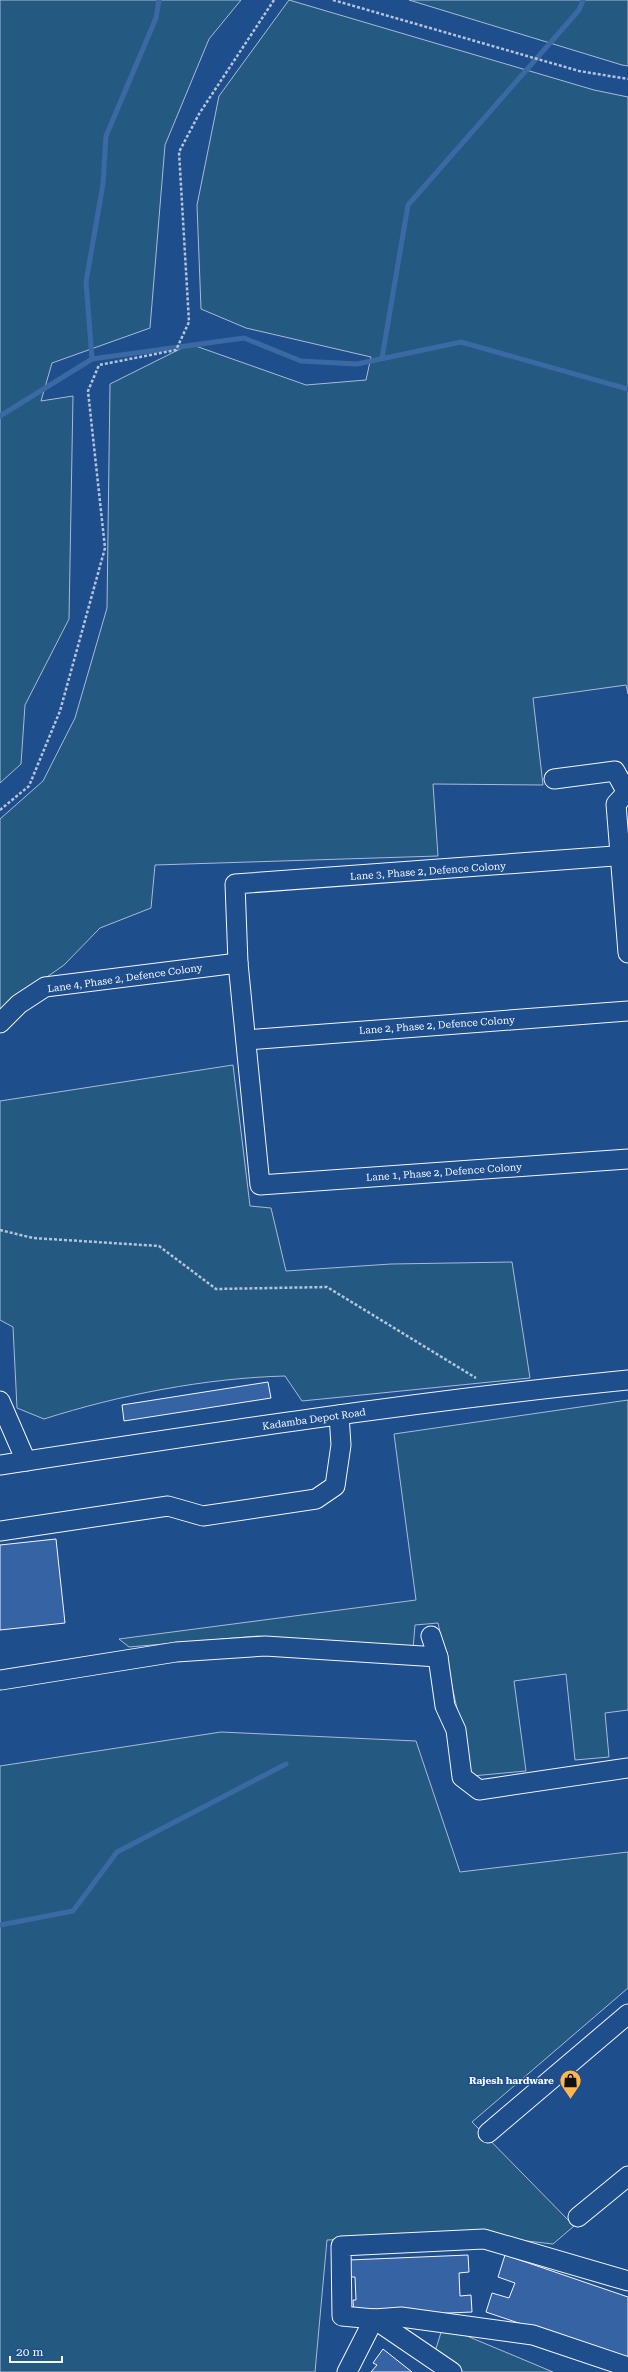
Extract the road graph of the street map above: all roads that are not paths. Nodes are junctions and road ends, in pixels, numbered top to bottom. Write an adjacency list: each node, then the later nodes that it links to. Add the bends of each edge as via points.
1 (554, 779): 2 (street, via 615,771)
2 (627, 791): 3 (street, via 616,804)
3 (624, 856): 4 (street); 5 (street, Lane 3, Phase 2, Defence Colony, via 235,884)
4 (628, 953)
5 (238, 963): 7 (street, Lane 4, Phase 2, Defence Colony, via 45,987 19,1004); 8 (street)
6 (628, 1011): 8 (street, Lane 2, Phase 2, Defence Colony)
7 (0, 1023)
8 (246, 1040): 9 (street, Lane 1, Phase 2, Defence Colony, via 260,1185)
9 (628, 1159)
10 (628, 1380): 12 (street, Kadamba Depot Road, via 500,1393)
11 (0, 1401): 13 (street)
12 (339, 1415): 13 (street, Kadamba Depot Road); 15 (street, via 340,1445 335,1486 316,1499 203,1516 168,1506)
13 (26, 1461): 14 (street, Kadamba Depot Road)
14 (0, 1465)
15 (0, 1531)
16 (431, 1636): 17 (street)
17 (438, 1657): 18 (street, via 265,1646 176,1652); 19 (street, via 445,1706 456,1730 462,1777 479,1790)
18 (1, 1680)
19 (628, 1768)
20 (628, 2014): 21 (street)
21 (488, 2133)
22 (628, 2176): 23 (street)
23 (578, 2217)
24 (628, 2281): 25 (street, via 484,2239 341,2246 342,2316)
25 (374, 2319): 26 (street, via 400,2317 533,2335); 27 (street); 28 (street)
26 (628, 2367)
27 (347, 2372)
28 (452, 2372)

